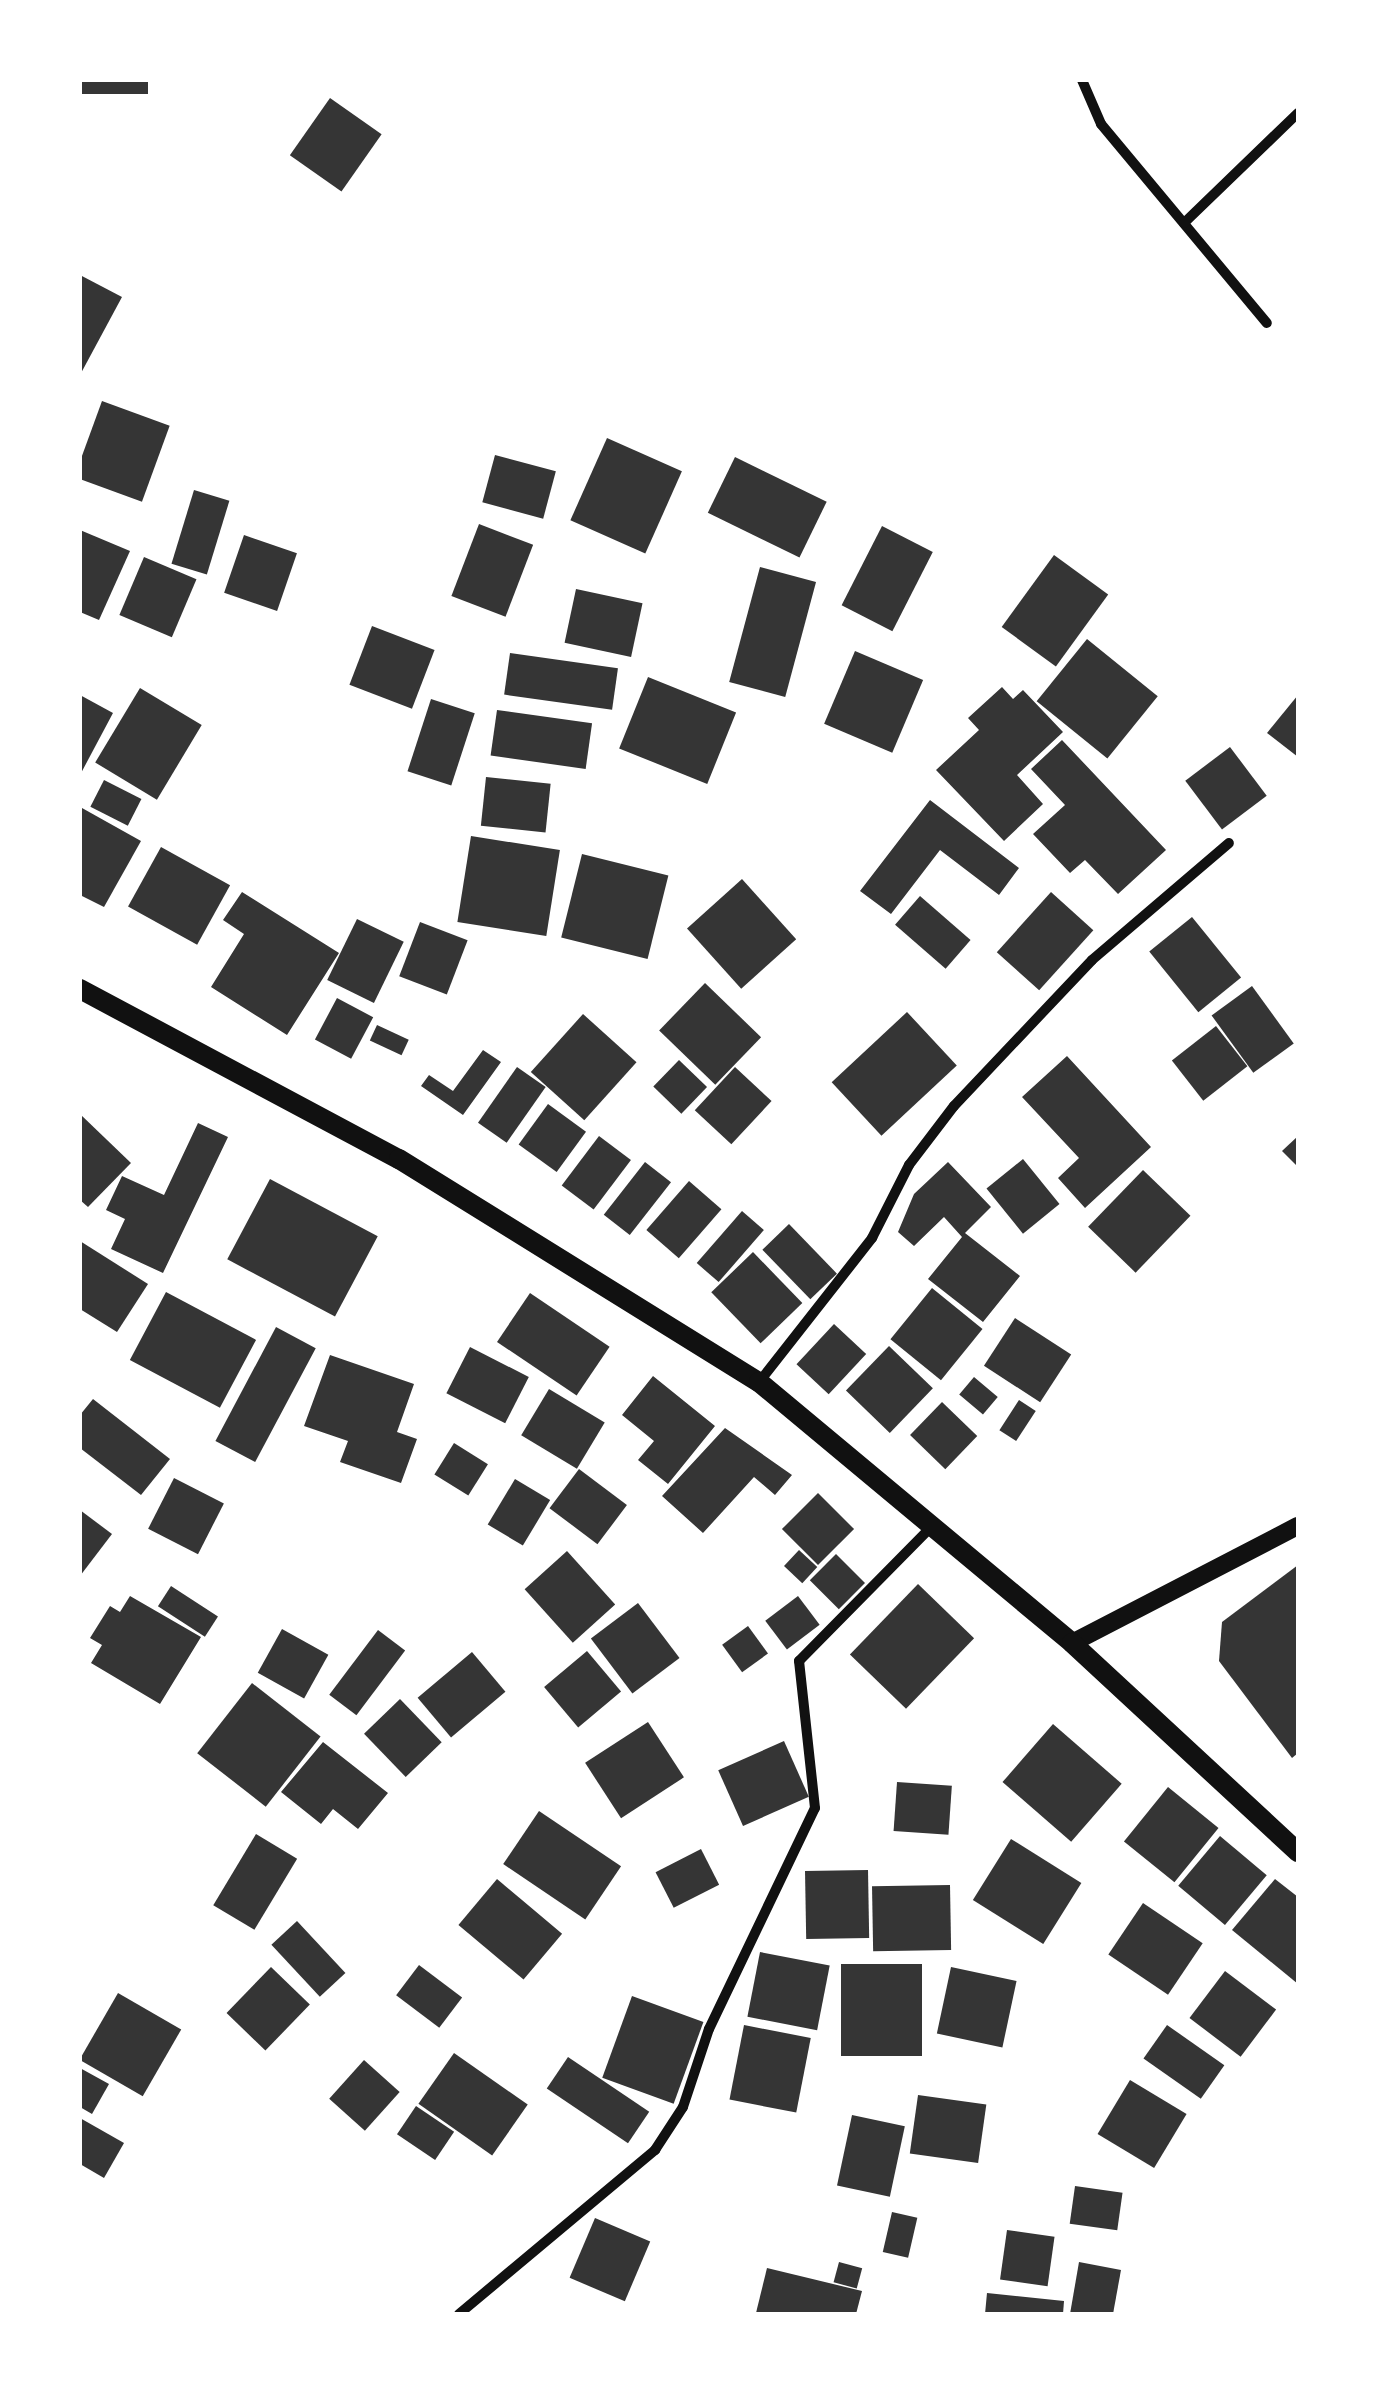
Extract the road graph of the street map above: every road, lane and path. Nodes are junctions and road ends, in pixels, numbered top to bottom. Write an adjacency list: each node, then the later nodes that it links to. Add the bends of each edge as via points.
1 (1082, 80): 3 (street, via 1101,124)
2 (1298, 113): 3 (street)
3 (1184, 224): 4 (street)
4 (1267, 323)
5 (1229, 844): 7 (street, via 1092,960 954,1106 909,1165 872,1238)
6 (80, 989): 7 (main road, via 399,1160)
7 (759, 1382): 8 (main road)
8 (934, 1525): 10 (main road); 12 (street, via 798,1661 815,1808 709,2029 682,2108 656,2150)
9 (1298, 1526): 10 (street)
10 (1072, 1643): 11 (main road)
11 (1298, 1852)
12 (459, 2314)

